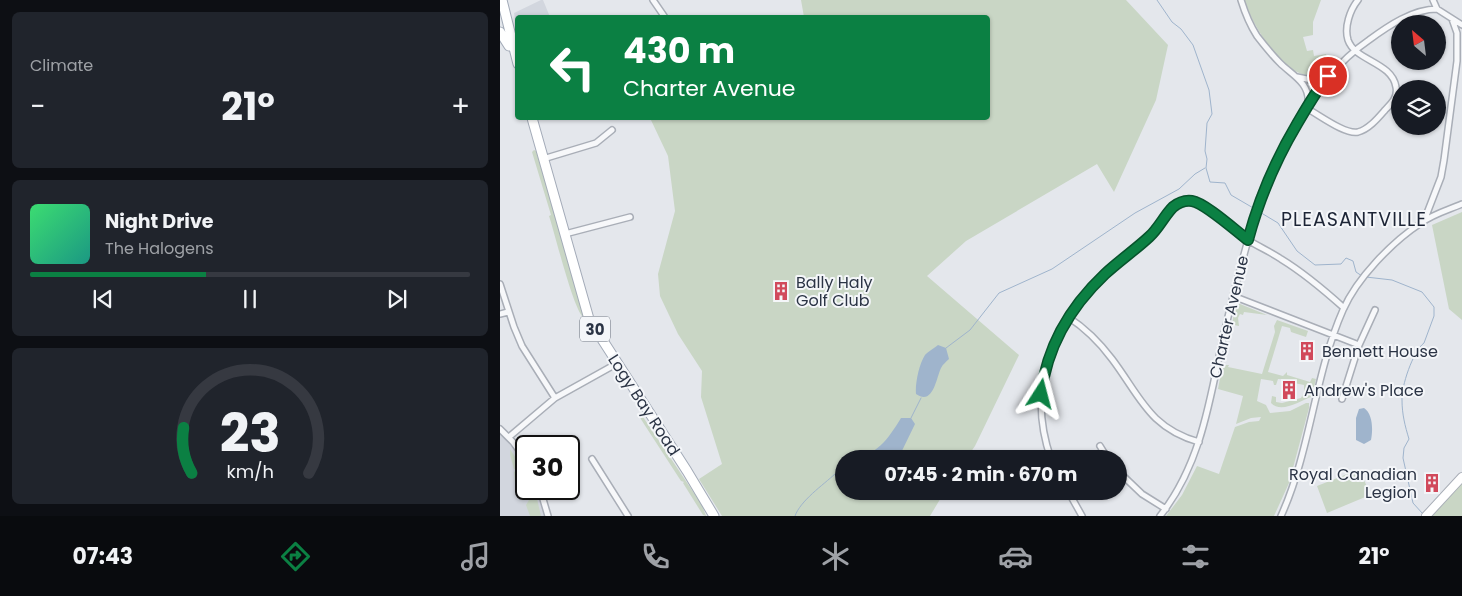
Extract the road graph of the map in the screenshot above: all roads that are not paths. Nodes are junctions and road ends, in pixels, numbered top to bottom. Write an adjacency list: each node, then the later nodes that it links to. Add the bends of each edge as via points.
1 (653, 0): 7 (street)
2 (1241, 0): 15 (street, via 1257,36 1282,65)
3 (1358, 0): 12 (street, via 1351,11 1347,30 1348,40)
4 (1433, 0): 6 (street)
5 (502, 6): 13 (main road)
6 (1437, 9): 8 (street); 12 (street, Charter Avenue, via 1423,11 1390,26)
7 (663, 15)
8 (1450, 16): 9 (street); 14 (street, via 1457,33)
9 (1462, 25)
10 (500, 32): 13 (main road)
11 (1462, 45): 14 (street)
12 (1356, 50): 16 (street, Charter Avenue); 17 (street, via 1394,79 1394,100 1368,127 1358,132 1342,128)
13 (515, 54)
14 (1457, 61): 23 (street, via 1441,177)
15 (1297, 76): 16 (street, via 1312,80); 17 (street, via 1309,97)
16 (1328, 76): 17 (street, Charter Avenue)
17 (1306, 108): 25 (street, Charter Avenue, via 1278,157 1257,207)
18 (533, 120): 20 (main road, Logy Bay Road / 30)
19 (612, 130): 20 (street, via 596,143)
20 (543, 159): 24 (main road, Logy Bay Road / 30)
21 (1462, 204): 23 (street)
22 (630, 217): 24 (street)
23 (1424, 221): 28 (street, via 1368,272)
24 (565, 234): 35 (main road, Logy Bay Road / 30, via 589,319)
25 (1248, 240): 27 (street, Charter Avenue); 28 (street, via 1299,271); 32 (street, via 1201,204 1189,201 1177,204 1151,235 1086,293)
26 (500, 284): 30 (street)
27 (1233, 296): 33 (street); 40 (street, Charter Avenue)
28 (1344, 308): 33 (street)
29 (1375, 310): 34 (street)
30 (508, 312): 31 (street); 36 (street, via 522,346)
31 (500, 314)
32 (1068, 317): 40 (street, via 1105,350 1148,412 1173,431); 43 (street, via 1050,351 1043,376 1041,394)
33 (1334, 336): 34 (street); 57 (street, via 1302,458)
34 (1359, 346): 37 (street)
35 (616, 364): 36 (street); 54 (main road, Logy Bay Road / 30)
36 (554, 398): 39 (street)
37 (1342, 399)
38 (500, 428): 39 (street)
39 (509, 437): 41 (street)
40 (1199, 442): 50 (street, Charter Avenue, via 1183,481)
41 (515, 445)
42 (1100, 446): 44 (street)
43 (1049, 450)
44 (1102, 450)
45 (592, 460): 52 (street)
46 (1462, 477): 51 (street)
47 (1127, 480): 50 (street)
48 (543, 500): 53 (street)
49 (1073, 500): 55 (street)
50 (1166, 509): 56 (street, Charter Avenue)
51 (1428, 514)
52 (626, 515)
53 (548, 516)
54 (714, 516)
55 (1082, 516)
56 (1160, 516)
57 (1281, 516)

